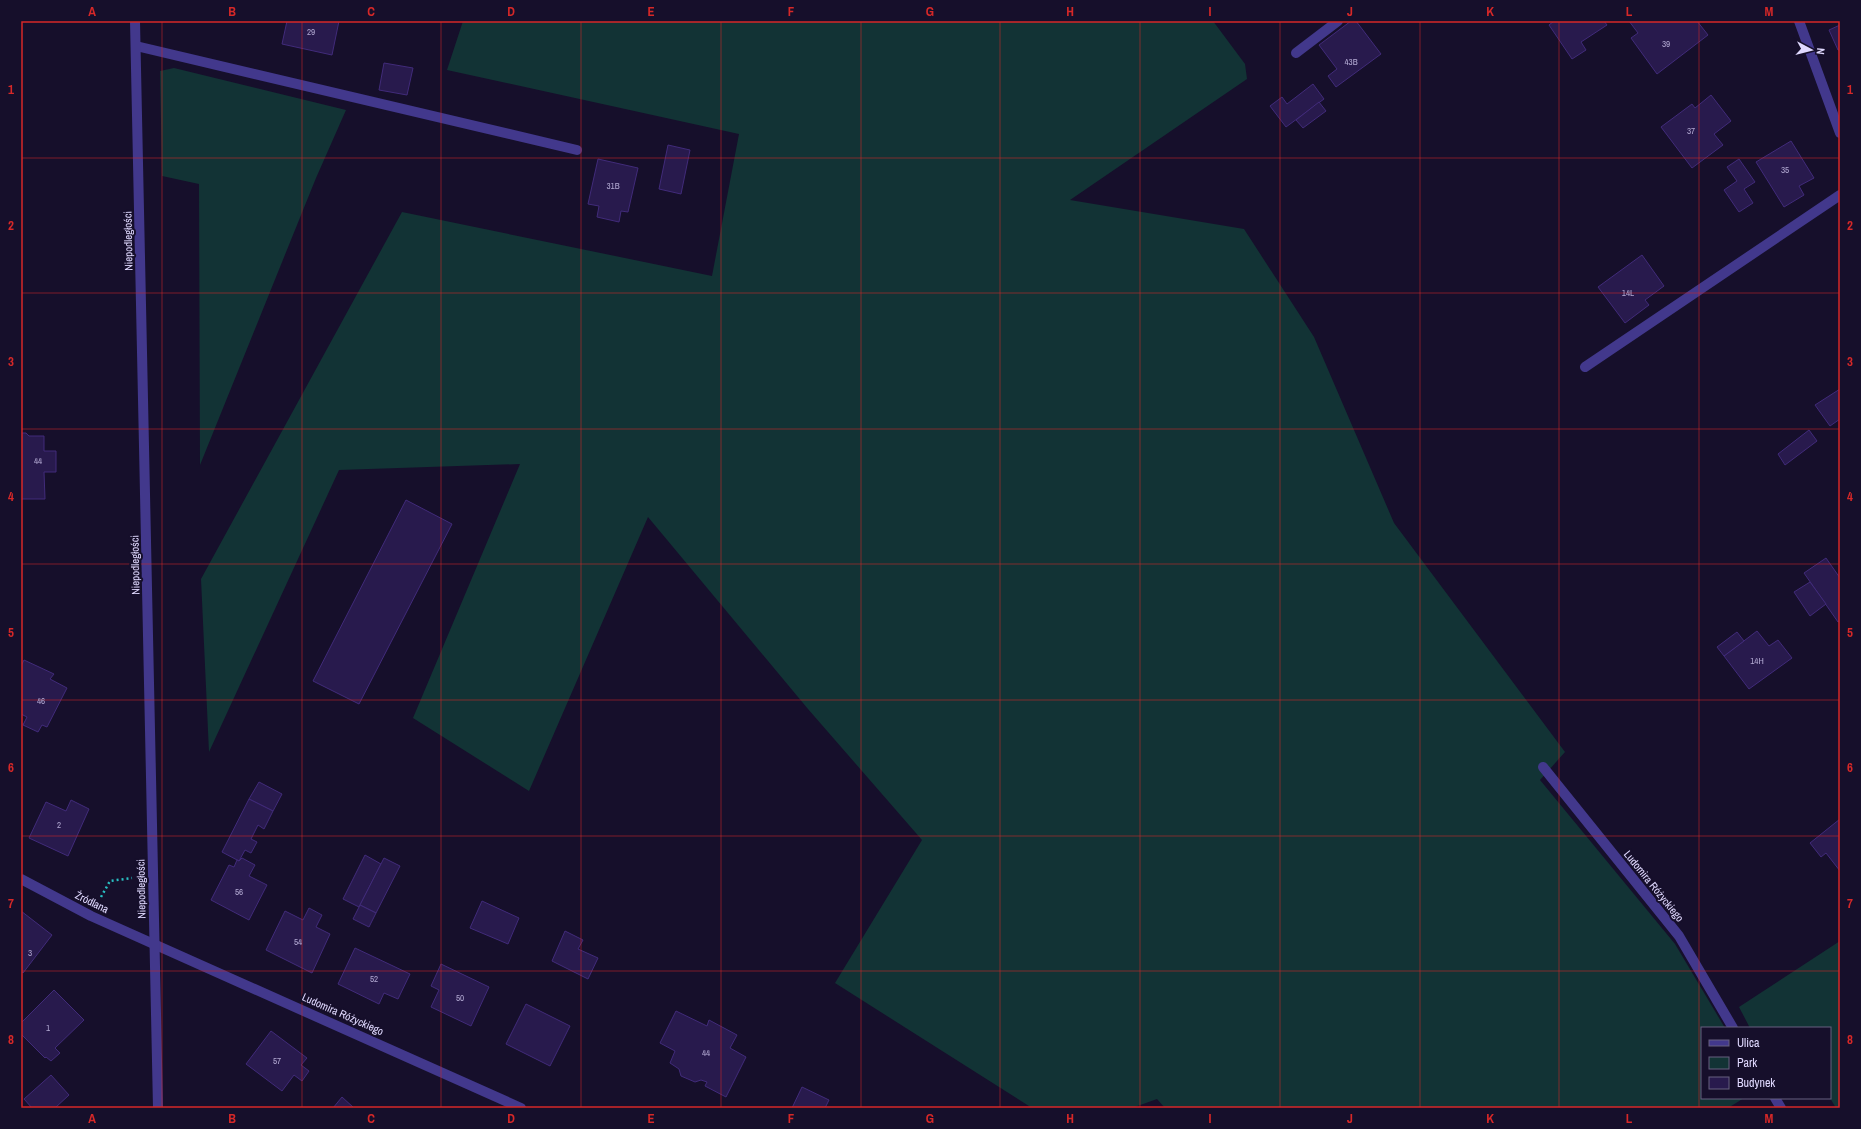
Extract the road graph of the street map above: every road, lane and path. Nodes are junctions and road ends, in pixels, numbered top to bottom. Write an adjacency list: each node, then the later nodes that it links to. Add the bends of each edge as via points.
1 (135, 21): 4 (street, Niepodległości)
2 (1338, 21): 5 (street)
3 (1799, 21): 6 (street)
4 (136, 46): 7 (street); 14 (street, Niepodległości)
5 (1296, 53)
6 (1840, 133)
7 (577, 150)
8 (1840, 195): 9 (street)
9 (1585, 367)
10 (1543, 767): 15 (street, Ludomira Różyckiego, via 1678,936)
11 (137, 878): 13 (path, via 110,881)
12 (21, 879): 13 (street, Źródlana)
13 (91, 916): 14 (street, Źródlana)
14 (155, 944): 17 (street, Niepodległości); 18 (street, Ludomira Różyckiego)
15 (1732, 1027)
16 (1776, 1099): 19 (street)
17 (158, 1108)
18 (521, 1108)
19 (1781, 1108)

